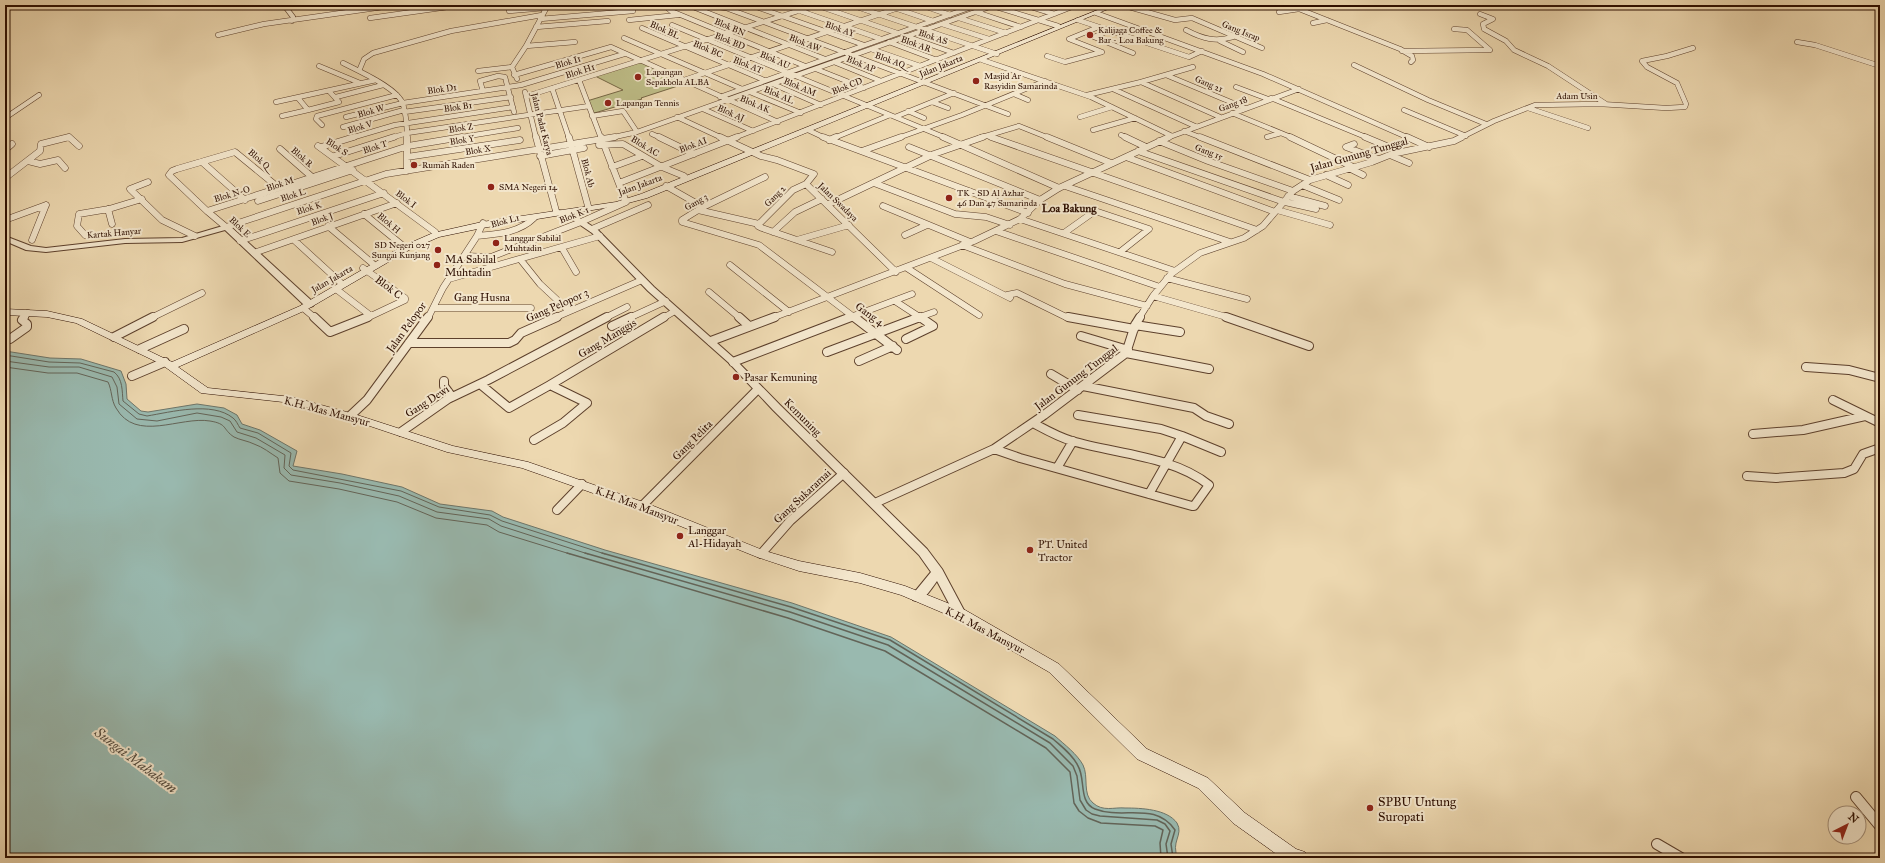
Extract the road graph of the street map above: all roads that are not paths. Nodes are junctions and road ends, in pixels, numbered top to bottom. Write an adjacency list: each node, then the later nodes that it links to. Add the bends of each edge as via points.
1 (284, 5): 54 (street, via 293,17)
2 (397, 5): 54 (street)
3 (462, 5): 46 (street)
4 (622, 5): 5 (street)
5 (627, 5)
6 (664, 5): 39 (street, Blok BN)
7 (688, 5): 66 (street, Blok AW)
8 (751, 5): 44 (street, Blok AY)
9 (784, 5): 35 (street)
10 (816, 5): 35 (street, Blok H1); 56 (street)
11 (851, 5): 42 (street)
12 (886, 5): 29 (street)
13 (907, 5): 29 (street)
14 (921, 5): 43 (street)
15 (977, 5): 31 (street)
16 (993, 5): 36 (street); 50 (street)
17 (1025, 5): 40 (street)
18 (1059, 5): 30 (street)
19 (1076, 5): 30 (street, Blok CD)
20 (1109, 5): 64 (main road, Jalan Jakarta)
21 (1115, 5): 38 (main road, Jalan Jakarta)
22 (1122, 5): 52 (street, Gang Israp)
23 (1289, 5): 32 (street)
24 (1484, 5): 27 (street)
25 (547, 6): 33 (street); 45 (street)
26 (960, 7): 31 (street)
27 (1490, 7)
28 (718, 8): 58 (street, Blok AQ, via 726,8)
29 (897, 8): 42 (street); 57 (street)
30 (1069, 8): 40 (street, Blok CD)
31 (966, 9): 43 (street)
32 (1300, 9): 37 (street); 53 (street)
33 (509, 11)
34 (633, 11): 45 (street)
35 (800, 11): 44 (street, Blok H1); 63 (street)
36 (976, 12): 47 (street); 68 (street)
37 (1279, 12)
38 (1096, 13): 51 (main road, Jalan Jakarta); 94 (street)
39 (680, 14): 49 (street); 77 (street, Blok BN)
40 (1054, 14): 50 (street, Blok CD)
41 (1480, 14): 181 (street, via 1493,19 1483,24 1484,29 1506,41 1511,48 1548,66)
42 (879, 15): 56 (street); 67 (street)
43 (950, 15): 57 (street)
44 (782, 16): 58 (street, Blok H1); 75 (street, Blok AY)
45 (541, 17): 65 (street); 136 (street, via 451,31 390,47 368,55)
46 (370, 18)
47 (959, 18): 61 (street); 79 (street)
48 (254, 20): 60 (street)
49 (629, 20)
50 (1039, 20): 64 (street); 68 (street, Blok CD)
51 (1078, 20): 64 (main road, Jalan Jakarta); 70 (street)
52 (1176, 20): 71 (street, via 1188,26); 83 (street, Gang Israp, via 1192,18)
53 (1328, 20): 59 (street); 108 (street)
54 (292, 21): 60 (street)
55 (608, 21): 65 (street)
56 (861, 21): 63 (street); 78 (street)
57 (933, 21): 67 (street)
58 (764, 22): 66 (street, Blok H1); 85 (street, Blok AQ)
59 (1312, 23)
60 (264, 24): 80 (street)
61 (942, 24): 72 (street); 87 (street)
62 (672, 25): 89 (street, Blok BD)
63 (844, 26): 75 (street); 86 (street)
64 (1060, 26): 111 (main road, Jalan Jakarta)
65 (536, 27): 99 (street)
66 (745, 27): 77 (street, Blok H1); 97 (street, Blok AW)
67 (916, 27): 72 (street); 78 (street)
68 (1021, 27): 79 (street, Blok CD)
69 (642, 28): 102 (street, Blok BL)
70 (1096, 28): 76 (street); 116 (street, via 1070,39 1102,52 1065,62)
71 (1180, 28)
72 (924, 29): 81 (street); 101 (street)
73 (1454, 29): 108 (street, via 1467,30 1490,50)
74 (1186, 30): 82 (street)
75 (825, 32): 85 (street); 98 (street, Blok AY)
76 (1108, 32): 112 (street, via 1094,37); 117 (street)
77 (726, 33): 89 (street, Blok H1); 106 (street, Blok BN)
78 (897, 33): 86 (street)
79 (1006, 33): 87 (street, Blok CD)
80 (218, 35)
81 (906, 36): 93 (street); 110 (street, Blok AS)
82 (1199, 37): 88 (street); 91 (street)
83 (1233, 37): 91 (street); 103 (street, Gang Israp)
84 (624, 38): 114 (street)
85 (808, 39): 96 (street, Blok AQ); 97 (street)
86 (881, 39): 98 (street)
87 (989, 39): 101 (street, Blok CD)
88 (1192, 39)
89 (706, 40): 102 (street, Blok H1); 118 (street, Blok BD)
90 (1185, 40): 94 (street)
91 (1220, 41): 109 (street)
92 (575, 42): 99 (street)
93 (889, 42): 105 (street); 121 (street, Blok AR)
94 (1178, 42): 107 (street)
95 (1798, 42): 132 (street)
96 (821, 44): 100 (street); 115 (street, Blok AQ)
97 (788, 45): 106 (street); 119 (street, Blok AW)
98 (864, 45): 115 (street)
99 (526, 46): 133 (street)
100 (813, 46)
101 (973, 46): 110 (street, Blok CD); 111 (street)
102 (683, 47): 114 (street, Blok H1); 127 (street, Blok BC)
103 (1262, 48)
104 (1693, 48): 181 (street, Adam Usin, via 1642,61 1646,67 1677,83 1686,106)
105 (871, 49): 115 (street); 131 (street)
106 (770, 51): 118 (street); 130 (street, Blok BN)
107 (1202, 51): 117 (street); 159 (street)
108 (1402, 51): 125 (street, via 1412,56 1414,60)
109 (1243, 52)
110 (954, 53): 121 (street, Blok CD)
111 (995, 53): 122 (main road, Jalan Jakarta); 148 (main road, Jalan Jakarta)
112 (1134, 53)
113 (624, 54): 120 (street, Blok AK); 140 (street, Blok AK, via 611,47); 154 (street, Blok I1)
114 (660, 54): 120 (street, Blok H1); 138 (street)
115 (848, 54): 119 (street); 124 (street); 139 (street, Blok AQ)
116 (1047, 56)
117 (1189, 57): 123 (street)
118 (750, 58): 127 (street); 141 (street, Blok AU)
119 (825, 59): 130 (street)
120 (639, 60): 144 (street, Blok H1); 145 (street, Blok AK)
121 (937, 60): 131 (street, Blok CD)
122 (982, 60): 148 (main road, Jalan Jakarta); 149 (street)
123 (1200, 60)
124 (834, 62): 135 (street); 147 (street, Blok AP)
125 (1411, 62)
126 (343, 63): 136 (street)
127 (727, 65): 138 (street); 146 (street, Blok AT)
128 (1354, 65): 214 (street)
129 (319, 66): 151 (street)
130 (805, 66): 141 (street)
131 (920, 66): 139 (street, Blok CD)
132 (1880, 66)
133 (512, 67): 137 (street); 140 (street, Jalan Padat Karya)
134 (1193, 67): 142 (street)
135 (816, 69): 141 (street); 158 (street)
136 (359, 71): 143 (street)
137 (478, 71)
138 (705, 73): 145 (street); 157 (street)
139 (901, 73): 147 (street, Blok CD); 148 (street, Blok AQ)
140 (514, 75): 154 (street, Jalan Padat Karya)
141 (789, 75): 146 (street); 152 (street); 170 (street, Blok AU)
142 (1166, 75): 150 (street); 189 (street, Gang 21)
143 (376, 80): 151 (street); 153 (street)
144 (579, 80): 156 (street, Blok H1); 184 (street)
145 (684, 80): 174 (street, Blok AK)
146 (764, 80): 157 (street)
147 (881, 81): 158 (street, Blok CD)
148 (924, 81): 164 (street, Blok AQ); 183 (main road, Jalan Jakarta)
149 (1045, 81): 165 (street); 167 (street)
150 (1141, 82): 160 (street); 206 (street)
151 (360, 83): 161 (street)
152 (773, 84): 163 (street); 182 (street, Blok AM)
153 (383, 85): 168 (street); 176 (street)
154 (515, 86): 162 (street, Blok D1); 162 (street, via 505,77 498,76 480,81); 169 (street, Jalan Padat Karya); 171 (street)
155 (1236, 87): 175 (street)
156 (552, 88): 169 (street, Blok H1); 193 (street, Blok Ab)
157 (742, 88): 174 (street)
158 (864, 88): 170 (street, Blok CD)
159 (1299, 88): 175 (street, Gang 18); 246 (street)
160 (1113, 89): 167 (street); 217 (street)
161 (329, 91): 172 (street); 176 (street)
162 (482, 91): 180 (street, Blok D1)
163 (750, 92): 174 (street); 198 (street, Blok AL)
164 (954, 93): 179 (street); 185 (street, Blok AQ)
165 (1014, 94): 177 (street); 185 (street)
166 (38, 95): 207 (street)
167 (1087, 95): 187 (street)
168 (397, 96): 180 (street); 215 (street, via 317,116 316,119)
169 (526, 96): 201 (street, Jalan Padat Karya)
170 (843, 96): 182 (street, Blok CD); 183 (street, Blok AU)
171 (511, 97): 186 (street); 195 (street, Blok W)
172 (298, 98): 178 (street); 192 (street)
173 (354, 98): 176 (street)
174 (723, 98): 191 (street); 212 (street, Blok AK)
175 (1270, 99): 189 (street, Gang 18); 257 (street)
176 (338, 100): 192 (street)
177 (1028, 100)
178 (276, 102)
179 (932, 102): 188 (street); 196 (street)
180 (403, 103): 195 (street); 204 (street, Blok D1)
181 (1607, 104): 190 (street, Adam Usin, via 1537,104)
182 (822, 105): 198 (street, Blok CD)
183 (865, 105): 203 (street, Blok AU); 222 (main road, Jalan Jakarta); 253 (main road, Jalan Jakarta)
184 (589, 106): 193 (street); 202 (street)
185 (987, 106): 199 (street, Blok AQ); 221 (street)
186 (513, 107): 201 (street); 213 (street, Blok B1)
187 (1112, 107): 205 (street); 210 (street)
188 (948, 108)
189 (1245, 108): 197 (street, Gang 18)
190 (1528, 108): 214 (street, Adam Usin); 220 (street)
191 (702, 109): 208 (street); 226 (street, Blok AJ)
192 (308, 110): 200 (street)
193 (560, 110): 201 (street); 247 (street, Blok Ab)
194 (1404, 110): 233 (street)
195 (404, 111): 213 (street); 218 (street, Blok W)
196 (908, 111): 203 (street); 209 (street)
197 (1232, 112): 206 (street, Gang 18); 227 (street)
198 (801, 113): 212 (street, Blok CD)
199 (1008, 114)
200 (282, 116)
201 (523, 116): 219 (street); 228 (street); 256 (street, Jalan Padat Karya)
202 (592, 116): 225 (street, via 623,111); 239 (street)
203 (892, 116): 221 (street, Blok AU); 236 (street)
204 (346, 117)
205 (1080, 117)
206 (1220, 117): 217 (street, Gang 18)
207 (5, 118)
208 (677, 118): 225 (street); 237 (street)
209 (924, 118)
210 (1134, 118): 223 (street); 232 (street)
211 (1008, 121): 216 (street)
212 (778, 122): 226 (street, Blok CD)
213 (405, 123): 228 (street); 244 (street, Blok V)
214 (1486, 124): 233 (street, Adam Usin)
215 (322, 125)
216 (1018, 126): 231 (street); 268 (street)
217 (1197, 127): 224 (street, Gang 18)
218 (343, 128)
219 (518, 128): 235 (street); 245 (street, Blok Z)
220 (1588, 128)
221 (923, 129): 241 (street, Blok AU); 254 (street)
222 (808, 130): 236 (street); 253 (main road, Jalan Jakarta)
223 (1093, 130)
224 (1184, 131): 232 (street, Gang 18); 286 (street)
225 (637, 132): 239 (street)
226 (753, 132): 237 (street, Blok CD)
227 (1281, 132): 234 (street); 275 (street)
228 (407, 133): 245 (street); 261 (street)
229 (652, 134): 258 (street)
230 (1121, 135): 249 (street)
231 (988, 136): 241 (street); 279 (street)
232 (1172, 136): 238 (street, Gang 18)
233 (1466, 136): 246 (street, Jalan Gunung Tunggal)
234 (1267, 137)
235 (520, 140): 252 (street); 264 (street, Blok Y)
236 (829, 140): 254 (street)
237 (728, 141): 253 (street); 258 (street, Blok AI)
238 (1159, 141): 249 (street, Gang 18); 298 (street, Gang 15, via 1253,177)
239 (603, 142): 247 (street, Blok X); 262 (street, Blok AC, via 623,144); 270 (street)
240 (12, 144): 250 (street)
241 (960, 144): 259 (street); 295 (street, Blok AU)
242 (1354, 144): 265 (street, via 1346,147)
243 (79, 146): 266 (street, via 69,137 44,143 40,145 41,150)
244 (318, 146): 261 (street, Blok S)
245 (408, 146): 264 (street); 274 (street, Blok T)
246 (1429, 146): 257 (street, Jalan Gunung Tunggal)
247 (572, 147): 256 (street, Blok X); 308 (street, Blok Ab)
248 (909, 147): 259 (street)
249 (1146, 147): 255 (street, Gang 18)
250 (5, 150)
251 (280, 150): 283 (street, Blok R)
252 (525, 151): 256 (street, Blok X); 278 (street, Blok X)
253 (752, 151): 282 (main road, Jalan Jakarta); 291 (street, Jalan Swadaya, via 814,174); 294 (main road, Jalan Jakarta)
254 (862, 151): 272 (street)
255 (1138, 151): 263 (street, Gang 18); 298 (street)
256 (538, 152): 315 (street, Jalan Padat Karya)
257 (1400, 152): 260 (street, Jalan Gunung Tunggal)
258 (694, 154): 271 (street, Blok AI)
259 (932, 155): 272 (street); 303 (street)
260 (1390, 155): 265 (street, Jalan Gunung Tunggal); 269 (street)
261 (334, 156): 274 (street, Blok S)
262 (642, 156): 270 (street); 271 (street, Blok AC)
263 (1126, 157): 268 (street, Gang 18); 314 (street)
264 (407, 158): 278 (street)
265 (1378, 159): 275 (street, Jalan Gunung Tunggal)
266 (28, 161): 273 (street, via 40,164 58,160); 276 (street)
267 (202, 162): 296 (street, Blok Q, via 238,152); 301 (street); 316 (street, Blok N-O, via 177,169 169,176)
268 (1111, 163): 279 (street, Gang 18)
269 (1409, 163)
270 (612, 167): 289 (street)
271 (662, 167): 282 (street, Blok AC); 289 (street, Blok AI)
272 (907, 167): 290 (street); 317 (street)
273 (66, 168)
274 (350, 168): 283 (street, Blok N-O); 287 (street); 316 (street, Blok M)
275 (1351, 168): 280 (street, Jalan Gunung Tunggal); 281 (street)
276 (17, 169): 277 (street); 285 (street)
277 (5, 170)
278 (407, 171): 287 (street, Blok X, via 386,174)
279 (1090, 173): 295 (street, Gang 18); 333 (street)
280 (1326, 175): 286 (street, Jalan Gunung Tunggal); 293 (street)
281 (1364, 175)
282 (684, 176): 302 (main road, Jalan Jakarta)
283 (312, 177): 296 (street, Blok N-O)
284 (765, 177): 312 (street, Gang 3)
285 (5, 178)
286 (1310, 180): 292 (street, Jalan Gunung Tunggal)
287 (366, 181): 297 (street, Blok I); 331 (street, Blok L)
288 (148, 182): 299 (street, via 131,188)
289 (618, 183): 302 (street)
290 (874, 183): 306 (street); 328 (street, via 955,214 986,217)
291 (806, 184): 300 (street, Jalan Swadaya); 325 (street, Gang 2, via 793,190)
292 (1302, 185): 298 (street, Jalan Gunung Tunggal); 304 (street)
293 (1348, 185)
294 (666, 186): 302 (main road, Jalan Jakarta); 312 (street)
295 (1062, 187): 303 (street, Gang 18); 349 (street, Blok AU)
296 (279, 188): 301 (street, Blok N-O)
297 (384, 193): 305 (street, Blok I); 347 (street, Blok K)
298 (1287, 198): 310 (street); 313 (street); 314 (street, Jalan Gunung Tunggal)
299 (142, 199): 311 (street); 340 (street, via 169,225)
300 (822, 199): 306 (street, Jalan Swadaya); 336 (street, via 798,209)
301 (245, 200): 316 (street, Blok N-O)
302 (625, 200): 308 (main road, Jalan Jakarta); 315 (main road, Jalan Jakarta); 322 (street, Blok K 1)
303 (1040, 200): 317 (street, Gang 18)
304 (1339, 200)
305 (397, 203): 318 (street, Blok J); 335 (street, Blok I)
306 (829, 204): 326 (street, Jalan Swadaya)
307 (648, 205): 332 (street)
308 (588, 206): 315 (main road, Jalan Jakarta)
309 (882, 206): 327 (street)
310 (1325, 206)
311 (108, 209): 323 (street); 338 (street, via 79,214 77,226)
312 (700, 209): 325 (street); 350 (street, Gang 3, via 682,222)
313 (1316, 209)
314 (1276, 211): 329 (street); 333 (street, Jalan Gunung Tunggal, via 1264,226)
315 (561, 212): 319 (main road, Jalan Jakarta); 322 (street, Kemuning); 324 (main road, Jalan Jakarta)
316 (209, 213): 331 (street, Blok E)
317 (1028, 213): 320 (street, Gang 18)
318 (364, 214): 330 (street, Blok J); 351 (street, Blok H)
319 (534, 218): 324 (main road, Jalan Jakarta); 341 (street, Blok L1, via 530,223 508,232)
320 (1020, 219): 328 (street, Gang 18); 337 (street)
321 (5, 220): 344 (street, via 46,205)
322 (581, 222): 332 (street, Kemuning); 357 (street, Blok K 1, via 502,254 488,258)
323 (112, 224)
324 (483, 224): 335 (main road, Jalan Jakarta); 341 (street, Jalan Pelopor); 363 (main road, Jalan Jakarta, via 422,241)
325 (759, 224): 336 (street, via 760,227)
326 (850, 225): 346 (street); 366 (street, Jalan Swadaya)
327 (927, 225): 339 (street); 348 (street)
328 (1010, 225): 334 (street, Gang 18)
329 (1330, 225)
330 (328, 226): 345 (street, Blok J); 360 (street)
331 (226, 227): 340 (street, Kartak Hanyar); 347 (street, Blok E)
332 (592, 229): 342 (street, Kemuning)
333 (1257, 230): 349 (street, Jalan Gunung Tunggal)
334 (996, 231): 348 (street, Gang 18); 371 (street)
335 (435, 232): 351 (main road, Jalan Jakarta)
336 (773, 232): 346 (street)
337 (1064, 233): 355 (street); 355 (street, via 1095,211 1148,228 1149,231)
338 (85, 235)
339 (905, 235)
340 (195, 236): 343 (street, Kartak Hanyar, via 175,240 126,241 54,249 26,247)
341 (477, 236): 357 (street, Jalan Pelopor)
342 (600, 236): 353 (street); 369 (street, Kemuning)
343 (5, 238)
344 (32, 240)
345 (294, 240): 356 (street, Blok J); 370 (street)
346 (797, 240): 354 (street)
347 (240, 241): 356 (street, Blok E)
348 (970, 242): 352 (street, Gang 18)
349 (1231, 242): 364 (street, Jalan Gunung Tunggal, via 1200,253)
350 (753, 243): 376 (street, Gang 4)
351 (402, 245): 360 (main road, Jalan Jakarta)
352 (962, 245): 358 (street, Gang 18); 381 (street, via 1065,284)
353 (562, 248): 359 (street); 365 (street)
354 (832, 252)
355 (1120, 252): 364 (street)
356 (254, 253): 380 (street, Blok E)
357 (464, 256): 368 (street, Jalan Pelopor)
358 (931, 258): 362 (street, Gang 18); 397 (street, via 1008,297 1012,293 1017,293 1066,317)
359 (520, 259): 368 (street); 386 (street, via 540,284)
360 (372, 263): 363 (main road, Jalan Jakarta)
361 (730, 265): 388 (street)
362 (907, 268): 366 (street, Gang 18); 391 (street)
363 (365, 270): 370 (main road, Jalan Jakarta); 392 (street, Blok C, via 405,298)
364 (1175, 271): 367 (street, Jalan Gunung Tunggal)
365 (576, 272)
366 (896, 272): 376 (street, Gang 18)
367 (1167, 278): 371 (street, Jalan Gunung Tunggal); 377 (street)
368 (449, 279): 382 (street, Jalan Pelopor)
369 (642, 280): 378 (street, Kemuning); 386 (street, Gang Pelopor 3)
370 (338, 286): 380 (main road, Jalan Jakarta); 392 (street)
371 (1160, 287): 375 (street, Jalan Gunung Tunggal)
372 (709, 292): 396 (street)
373 (202, 293): 402 (street)
374 (912, 294): 379 (street)
375 (1153, 296): 381 (street, Jalan Gunung Tunggal); 407 (street, via 1249,324)
376 (828, 297): 388 (street, Gang 18); 393 (street, Gang 4)
377 (1247, 299)
378 (666, 301): 385 (street, Kemuning); 395 (street)
379 (895, 301): 393 (street); 394 (street)
380 (306, 304): 392 (street, via 330,332); 413 (main road, Jalan Jakarta)
381 (1147, 306): 397 (street, Jalan Gunung Tunggal)
382 (434, 308): 383 (street, Gang Husna); 406 (street, Jalan Pelopor)
383 (531, 308)
384 (627, 308): 420 (street, Gang Dewi)
385 (676, 310): 405 (street, Kemuning); 421 (street, Gang Manggis)
386 (569, 311): 406 (street, Gang Pelopor 3, via 521,333 509,343)
387 (5, 312): 390 (main road, K.H. Mas Mansyur)
388 (789, 312): 396 (street, Gang 18)
389 (934, 312): 394 (street)
390 (28, 313): 402 (main road, K.H. Mas Mansyur, via 71,318); 403 (street, via 22,320 27,327)
391 (979, 315)
392 (371, 316)
393 (855, 317): 400 (street, Gang 4); 412 (street)
394 (921, 318): 400 (street); 404 (street, via 933,326)
395 (612, 326)
396 (749, 326): 405 (street, Gang 18)
397 (1134, 327): 399 (street); 410 (street, Jalan Gunung Tunggal)
398 (184, 329): 408 (street)
399 (1180, 332)
400 (879, 334): 409 (street); 411 (street, Gang 4, via 895,348)
401 (1081, 336): 410 (street)
402 (114, 337): 408 (main road, K.H. Mas Mansyur)
403 (10, 338)
404 (906, 339)
405 (711, 341): 412 (street, Kemuning)
406 (409, 343): 427 (street, Jalan Pelopor, via 367,400)
407 (1309, 346)
408 (140, 349): 413 (main road, K.H. Mas Mansyur)
409 (827, 352)
410 (1127, 352): 415 (street); 422 (street, Jalan Gunung Tunggal)
411 (859, 360)
412 (733, 362): 423 (street, Kemuning)
413 (168, 364): 417 (street); 427 (main road, K.H. Mas Mansyur, via 200,389 208,392 292,400)
414 (1806, 367): 418 (street, via 1849,370)
415 (1209, 369)
416 (1051, 374): 422 (street)
417 (132, 376)
418 (1880, 378)
419 (444, 381): 424 (street, via 444,386)
420 (480, 384): 421 (street, Gang Manggis, via 509,408); 424 (street, Gang Dewi)
421 (550, 385): 435 (street, via 587,404 563,423)
422 (1080, 388): 429 (street, Jalan Gunung Tunggal); 431 (street, via 1194,408 1206,416)
423 (758, 389): 442 (street, Kemuning); 447 (street, Gang Pelita)
424 (452, 397): 432 (street, Gang Dewi)
425 (1833, 400): 428 (street)
426 (1078, 414): 434 (street, via 1161,429)
427 (350, 416): 432 (main road, K.H. Mas Mansyur)
428 (1865, 416): 430 (street); 433 (street, via 1803,430)
429 (1033, 423): 436 (street); 438 (street, Jalan Gunung Tunggal)
430 (1880, 423)
431 (1229, 424)
432 (401, 432): 444 (main road, K.H. Mas Mansyur, via 452,448 524,465)
433 (1753, 434)
434 (1182, 436): 439 (street); 440 (street)
435 (534, 440)
436 (1073, 442): 440 (street); 441 (street)
437 (1880, 448): 443 (street, via 1860,455 1854,469 1844,473 1776,478)
438 (994, 449): 441 (street); 446 (street, Jalan Gunung Tunggal)
439 (1221, 452)
440 (1165, 464): 445 (street); 445 (street, via 1209,484 1194,506)
441 (1057, 468): 445 (street)
442 (844, 473): 446 (street, Kemuning); 449 (street, Gang Sukaramai, via 790,521)
443 (1747, 476)
444 (582, 484): 447 (main road, K.H. Mas Mansyur); 448 (street)
445 (1149, 494)
446 (875, 504): 450 (street, Kemuning, via 923,552)
447 (642, 506): 449 (main road, K.H. Mas Mansyur)
448 (558, 510)
449 (761, 554): 451 (main road, K.H. Mas Mansyur, via 800,566 898,588)
450 (938, 572): 451 (street); 452 (street, Kemuning)
451 (917, 597): 452 (main road, K.H. Mas Mansyur)
452 (960, 614): 456 (main road, K.H. Mas Mansyur, via 1054,668 1142,754 1202,783 1239,818)
453 (1856, 797): 454 (street)
454 (1880, 826)
455 (1657, 844): 457 (street)
456 (1299, 858)
457 (1681, 858)

